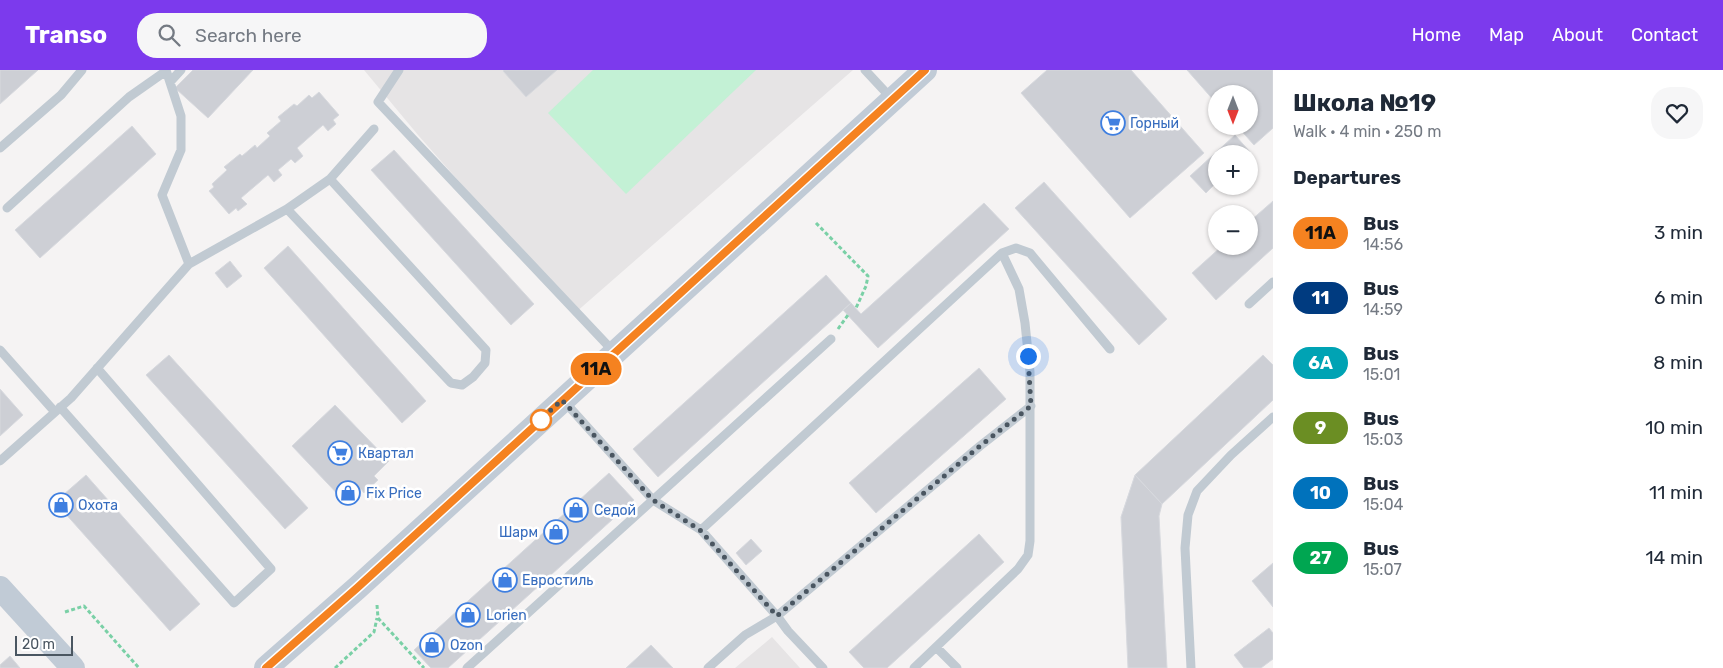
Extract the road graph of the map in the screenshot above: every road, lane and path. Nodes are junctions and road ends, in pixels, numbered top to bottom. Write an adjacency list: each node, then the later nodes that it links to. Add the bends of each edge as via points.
1 (82, 70): 10 (lane, via 61,95)
2 (166, 70): 7 (lane); 12 (lane, via 129,98)
3 (181, 70): 7 (lane)
4 (399, 70): 23 (lane, via 378,102)
5 (865, 70): 8 (lane)
6 (925, 70): 8 (main road)
7 (170, 82): 16 (lane, via 181,116 181,150 162,195)
8 (892, 99): 23 (main road)
9 (374, 129): 11 (lane)
10 (0, 148)
11 (330, 179): 13 (lane); 13 (lane, via 486,350 485,363 462,385 450,383)
12 (8, 208)
13 (287, 209): 16 (lane)
14 (816, 223): 19 (path, via 868,276)
15 (1002, 253): 21 (lane, via 1016,248 1030,253); 26 (lane, via 1019,289); 31 (lane)
16 (189, 264): 24 (lane)
17 (1273, 282): 18 (lane)
18 (1249, 304)
19 (856, 308)
20 (830, 339): 30 (lane)
21 (1110, 349)
22 (0, 350): 27 (lane)
23 (614, 352): 25 (main road)
24 (97, 368): 27 (lane); 27 (lane, via 271,570 234,603)
25 (562, 400): 30 (lane); 40 (main road)
26 (1031, 406): 35 (lane); 37 (lane, via 1028,555)
27 (58, 410): 29 (lane)
28 (1273, 418): 48 (lane, via 1197,491 1188,515 1185,548)
29 (0, 461)
30 (653, 500): 31 (lane); 43 (lane)
31 (700, 530): 35 (lane)
32 (0, 588): 38 (main road)
33 (377, 604): 36 (path)
34 (65, 612): 39 (path, via 84,606)
35 (777, 616): 44 (lane, via 745,635); 45 (lane)
36 (378, 618): 41 (path, via 374,632); 42 (path)
37 (936, 647): 46 (lane); 47 (lane)
38 (73, 668)
39 (139, 668)
40 (266, 668)
41 (335, 668)
42 (424, 668)
43 (467, 668)
44 (708, 668)
45 (823, 668)
46 (914, 668)
47 (957, 668)
48 (1191, 668)

